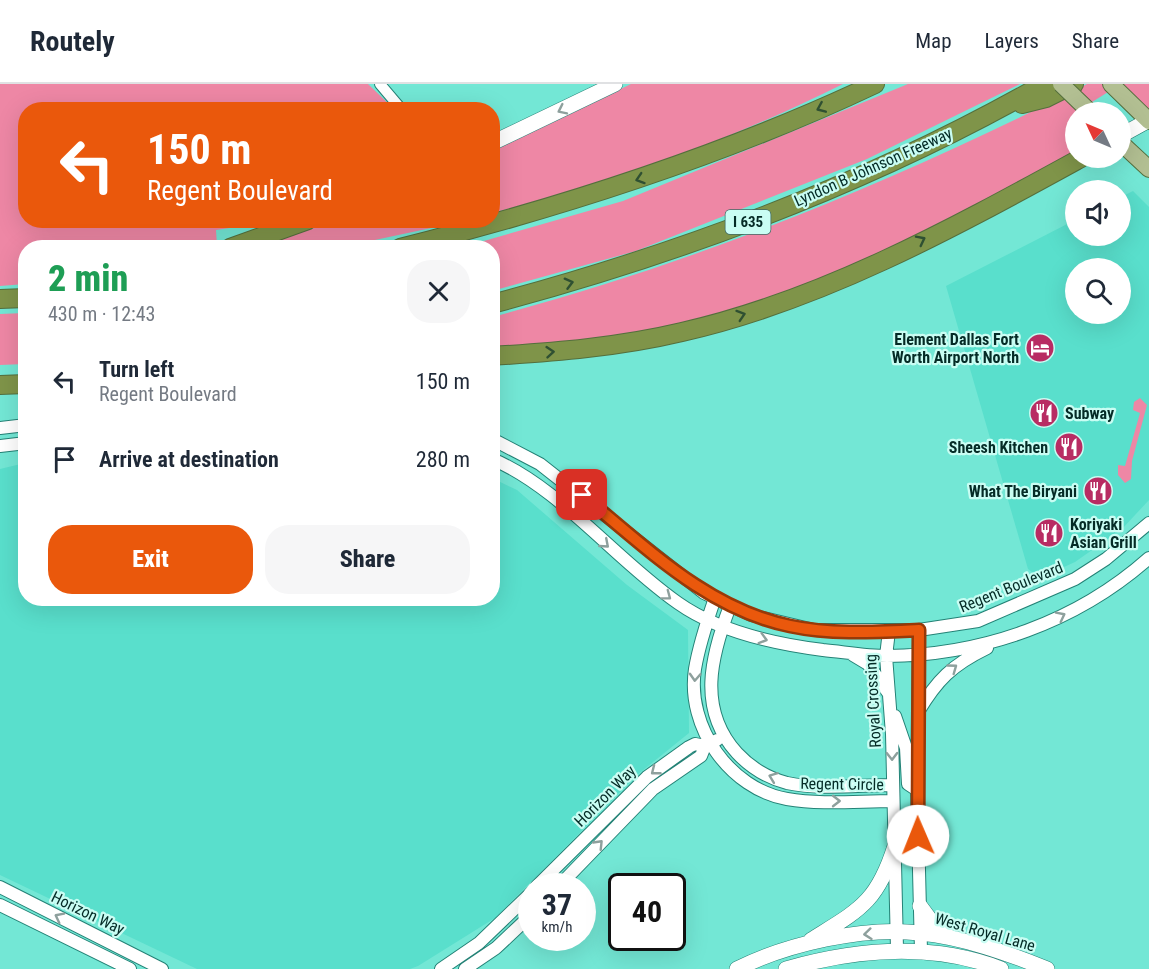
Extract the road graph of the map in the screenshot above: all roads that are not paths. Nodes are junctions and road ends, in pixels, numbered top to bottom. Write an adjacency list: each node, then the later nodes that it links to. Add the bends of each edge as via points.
1 (615, 84): 13 (main road, one-way to 13)
2 (875, 84): 17 (highway, one-way to 17, via 775,129 654,174)
3 (1044, 84): 10 (highway, Lyndon B Johnson Freeway / I 635)
4 (1061, 84): 9 (main road, bridge)
5 (1074, 84): 10 (highway, via 1046,98)
6 (1112, 84): 11 (main road)
7 (387, 86): 8 (street)
8 (397, 102)
9 (1080, 102)
10 (994, 112): 24 (highway, Lyndon B Johnson Freeway / I 635, one-way to 10, via 589,278 748,222 904,156)
11 (1149, 121): 12 (main road)
12 (1131, 130)
13 (500, 139)
14 (1131, 152): 16 (main road)
15 (1065, 166): 25 (highway, one-way to 15, via 633,342 740,316 881,260)
16 (1149, 169)
17 (500, 222)
18 (286, 228): 20 (highway)
19 (476, 228): 21 (highway, one-way to 21)
20 (252, 240)
21 (431, 240)
22 (18, 298): 23 (highway)
23 (0, 299)
24 (500, 302)
25 (500, 355)
26 (18, 384): 27 (highway)
27 (0, 385)
28 (18, 426): 29 (street)
29 (0, 428)
30 (500, 443): 36 (street, Regent Boulevard, via 540,464 688,582)
31 (18, 444): 32 (street)
32 (0, 446)
33 (500, 463): 38 (street, one-way to 38, via 528,478 642,577)
34 (1149, 523): 40 (street, Regent Boulevard, via 1106,559 1053,590 969,623)
35 (1149, 558): 42 (street, one-way to 35, via 1056,619 1107,592)
36 (715, 598): 37 (street, Regent Boulevard); 38 (street, Regent Circle)
37 (730, 606): 39 (street, Regent Circle); 41 (street, Regent Boulevard, via 798,628)
38 (708, 620): 39 (street); 49 (street, Regent Circle, one-way to 49, via 694,681)
39 (723, 625): 43 (street, one-way to 43, via 778,643); 48 (street, Regent Circle, via 710,682 714,715)
40 (919, 630): 41 (street, Regent Boulevard); 44 (street)
41 (889, 632): 45 (street, Royal Crossing)
42 (1007, 638): 44 (street); 47 (street, one-way to 42, via 948,671)
43 (849, 653): 45 (street); 46 (street, via 867,664)
44 (917, 654): 45 (street); 47 (street)
45 (886, 656): 46 (street, Royal Crossing)
46 (890, 699): 50 (street, Royal Crossing, one-way to 50); 52 (street, via 906,748 908,784)
47 (917, 714): 52 (street)
48 (724, 735): 49 (street, Horizon Way); 51 (street, Regent Circle, one-way to 48, via 765,775 744,760)
49 (708, 745): 53 (street, Regent Circle, via 740,777 764,792); 56 (street, Horizon Way, one-way to 56, via 689,747 647,777); 57 (street, Horizon Way, one-way to 49, via 653,789 701,756)
50 (893, 785): 51 (street, Regent Circle); 54 (street, Royal Crossing)
51 (813, 786): 53 (street)
52 (917, 790): 61 (street)
53 (807, 801): 54 (street, Regent Circle, one-way to 54)
54 (893, 801): 55 (street, Royal Crossing)
55 (896, 846): 63 (street, Royal Crossing); 68 (main road, via 875,894 850,916)
56 (551, 872)
57 (572, 873)
58 (0, 888): 66 (street, Horizon Way, one-way to 58)
59 (0, 905): 73 (street, Horizon Way)
60 (518, 906): 67 (street)
61 (920, 906): 64 (street); 65 (main road, via 937,929)
62 (518, 926): 72 (street)
63 (896, 932): 64 (main road, West Royal Lane); 68 (main road, West Royal Lane, one-way to 68); 70 (street, Royal Crossing)
64 (920, 933): 65 (main road, West Royal Lane); 71 (street)
65 (955, 939): 81 (main road, West Royal Lane)
66 (111, 943): 69 (street, Horizon Way); 73 (street)
67 (479, 943): 72 (street); 76 (street)
68 (804, 945): 78 (main road, West Royal Lane)
69 (124, 949): 73 (street); 75 (street, Horizon Way)
70 (897, 949): 71 (main road, West Royal Lane); 79 (main road, West Royal Lane)
71 (921, 951): 80 (main road, West Royal Lane)
72 (486, 954): 77 (street)
73 (111, 959): 74 (street, Horizon Way)
74 (130, 969)
75 (162, 969)
76 (441, 969)
77 (465, 969)
78 (737, 969)
79 (786, 969)
80 (1001, 969)
81 (1047, 969)

